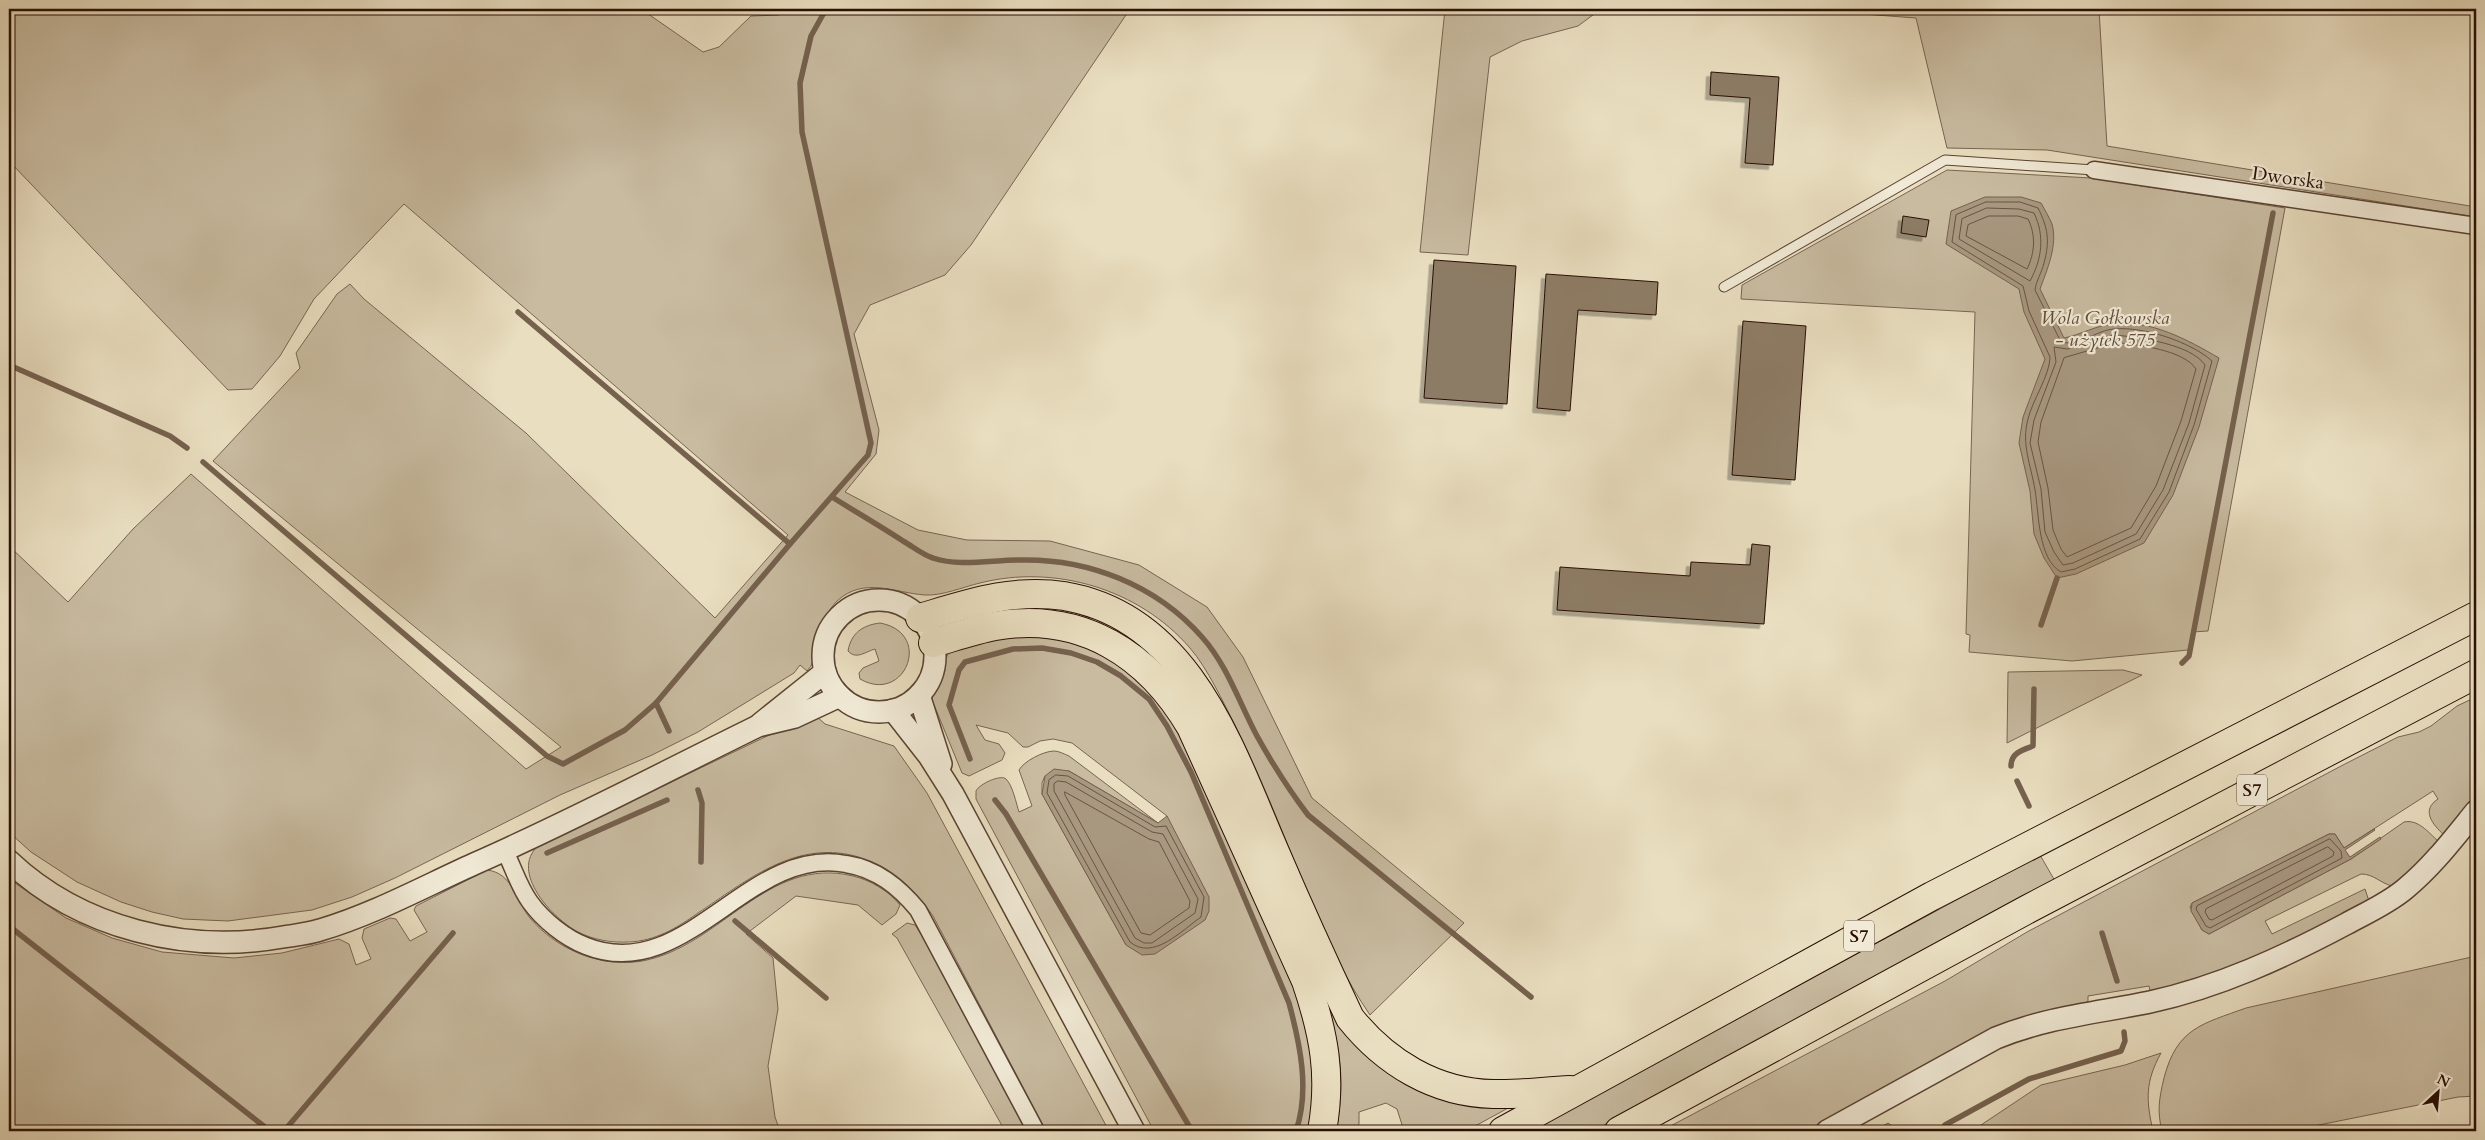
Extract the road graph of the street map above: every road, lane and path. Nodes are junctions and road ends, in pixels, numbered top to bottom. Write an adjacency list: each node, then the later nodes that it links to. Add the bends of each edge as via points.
1 (2094, 170): 2 (street, Dworska); 3 (lane, via 1945,160)
2 (2476, 226)
3 (1724, 287)
4 (2476, 616): 17 (highway, S7, via 1932,896)
5 (920, 618): 6 (street); 7 (street, via 905,607 888,601 867,601 848,609 833,623 825,641); 17 (highway, via 982,599 1036,594 1088,602 1140,628 1171,656 1209,706 1306,925 1350,1018 1360,1031 1406,1069 1439,1085 1494,1094)
6 (933, 643): 9 (street, via 933,670); 20 (highway, via 998,625 1035,623 1072,628 1111,643 1134,658 1177,702 1306,982 1321,1024 1327,1106)
7 (825, 672): 10 (street); 12 (street)
8 (2476, 674): 22 (highway, S7, via 2106,867)
9 (919, 695): 11 (street); 13 (street)
10 (840, 696): 11 (street, via 866,710); 12 (street, via 795,717)
11 (893, 710): 13 (street, via 929,756)
12 (758, 726): 15 (street)
13 (953, 794): 19 (street)
14 (2476, 812): 23 (street, via 2405,889 2322,936 2222,983 2151,1002 2060,1017 2011,1032)
15 (505, 851): 16 (street, via 412,894 318,931 266,940 213,943 113,925 66,903); 18 (street, via 529,901 542,915 574,941 600,952 635,952 672,940 770,878 801,865 839,862 880,876 903,892 918,910)
16 (9, 861)
17 (1576, 1090): 21 (highway, S7)
18 (1036, 1131)
19 (1134, 1131)
20 (1322, 1131)
21 (1503, 1131)
22 (1619, 1131)
23 (1828, 1131)

